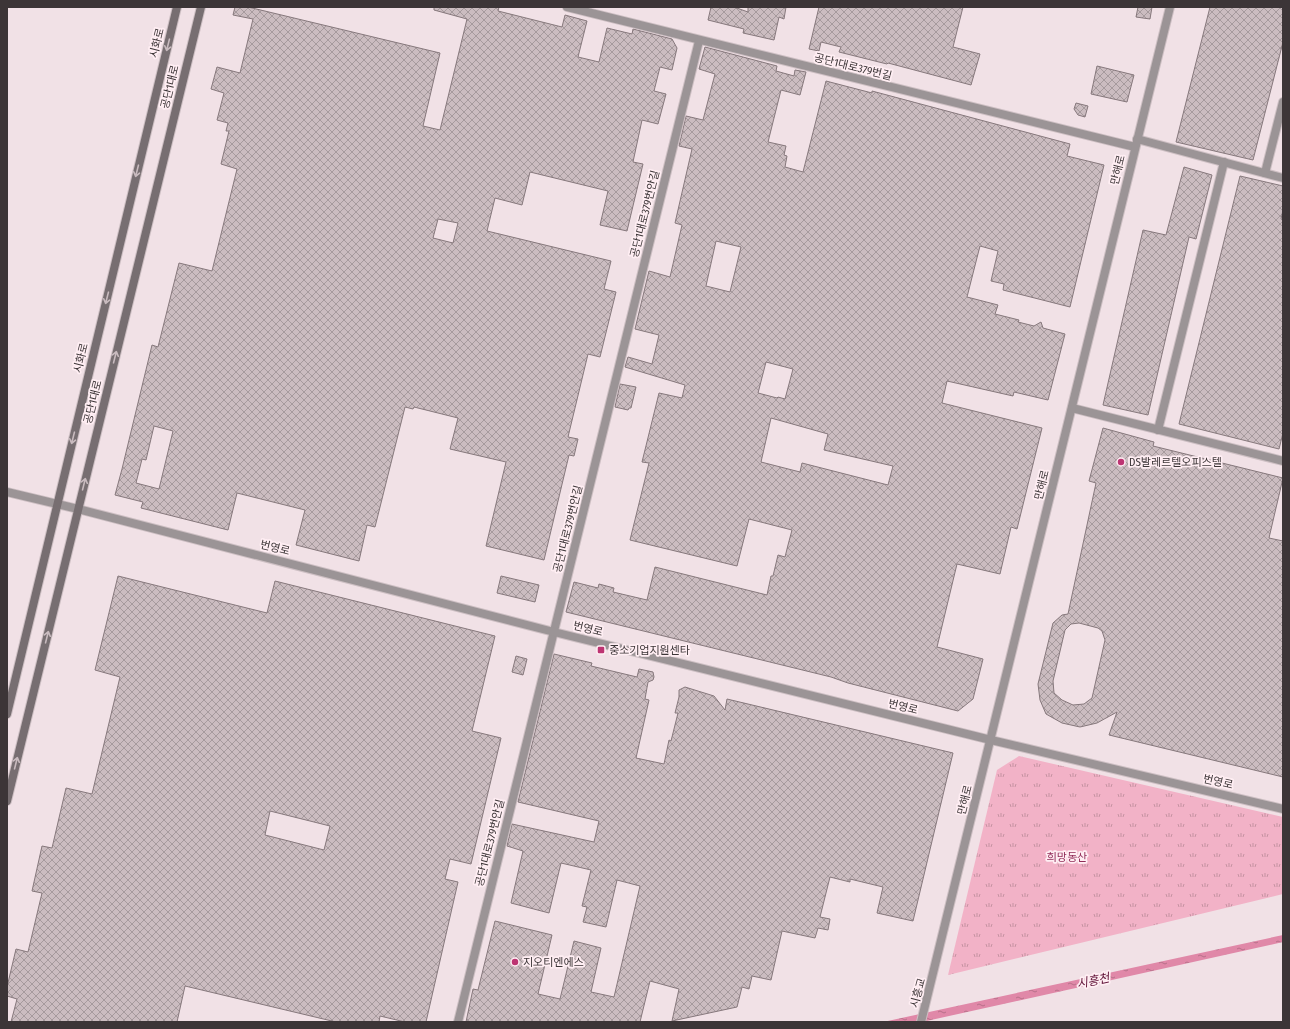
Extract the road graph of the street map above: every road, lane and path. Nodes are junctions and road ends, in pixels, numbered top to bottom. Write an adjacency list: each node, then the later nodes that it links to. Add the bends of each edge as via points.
1 (177, 7): 16 (main road, 시화로, one-way to 16)
2 (201, 7): 17 (main road, 공단1대로, one-way to 2)
3 (567, 7): 5 (street, 공단1대로379번길)
4 (1170, 7): 7 (street, 만해로)
5 (699, 40): 8 (street, 공단1대로379번길); 18 (street, 공단1대로379번안길)
6 (1283, 102): 10 (street)
7 (1137, 139): 8 (street, 만해로); 9 (street)
8 (1135, 148): 12 (street, 만해로)
9 (1224, 162): 10 (street); 13 (street)
10 (1265, 173): 11 (street)
11 (1283, 178)
12 (1072, 408): 13 (street); 20 (street, 만해로)
13 (1158, 430): 14 (street)
14 (1283, 461)
15 (7, 492): 16 (street, 번영로)
16 (58, 504): 17 (street, 번영로); 19 (main road, 시화로)
17 (78, 509): 18 (street, 번영로); 21 (main road, 공단1대로, one-way to 17)
18 (554, 632): 20 (street, 번영로); 24 (street, 공단1대로379번안길)
19 (7, 714)
20 (991, 740): 22 (street, 번영로); 23 (street, 만해로)
21 (7, 801)
22 (1283, 808)
23 (935, 969): 25 (street, 시흥교)
24 (458, 1022)
25 (922, 1022)

